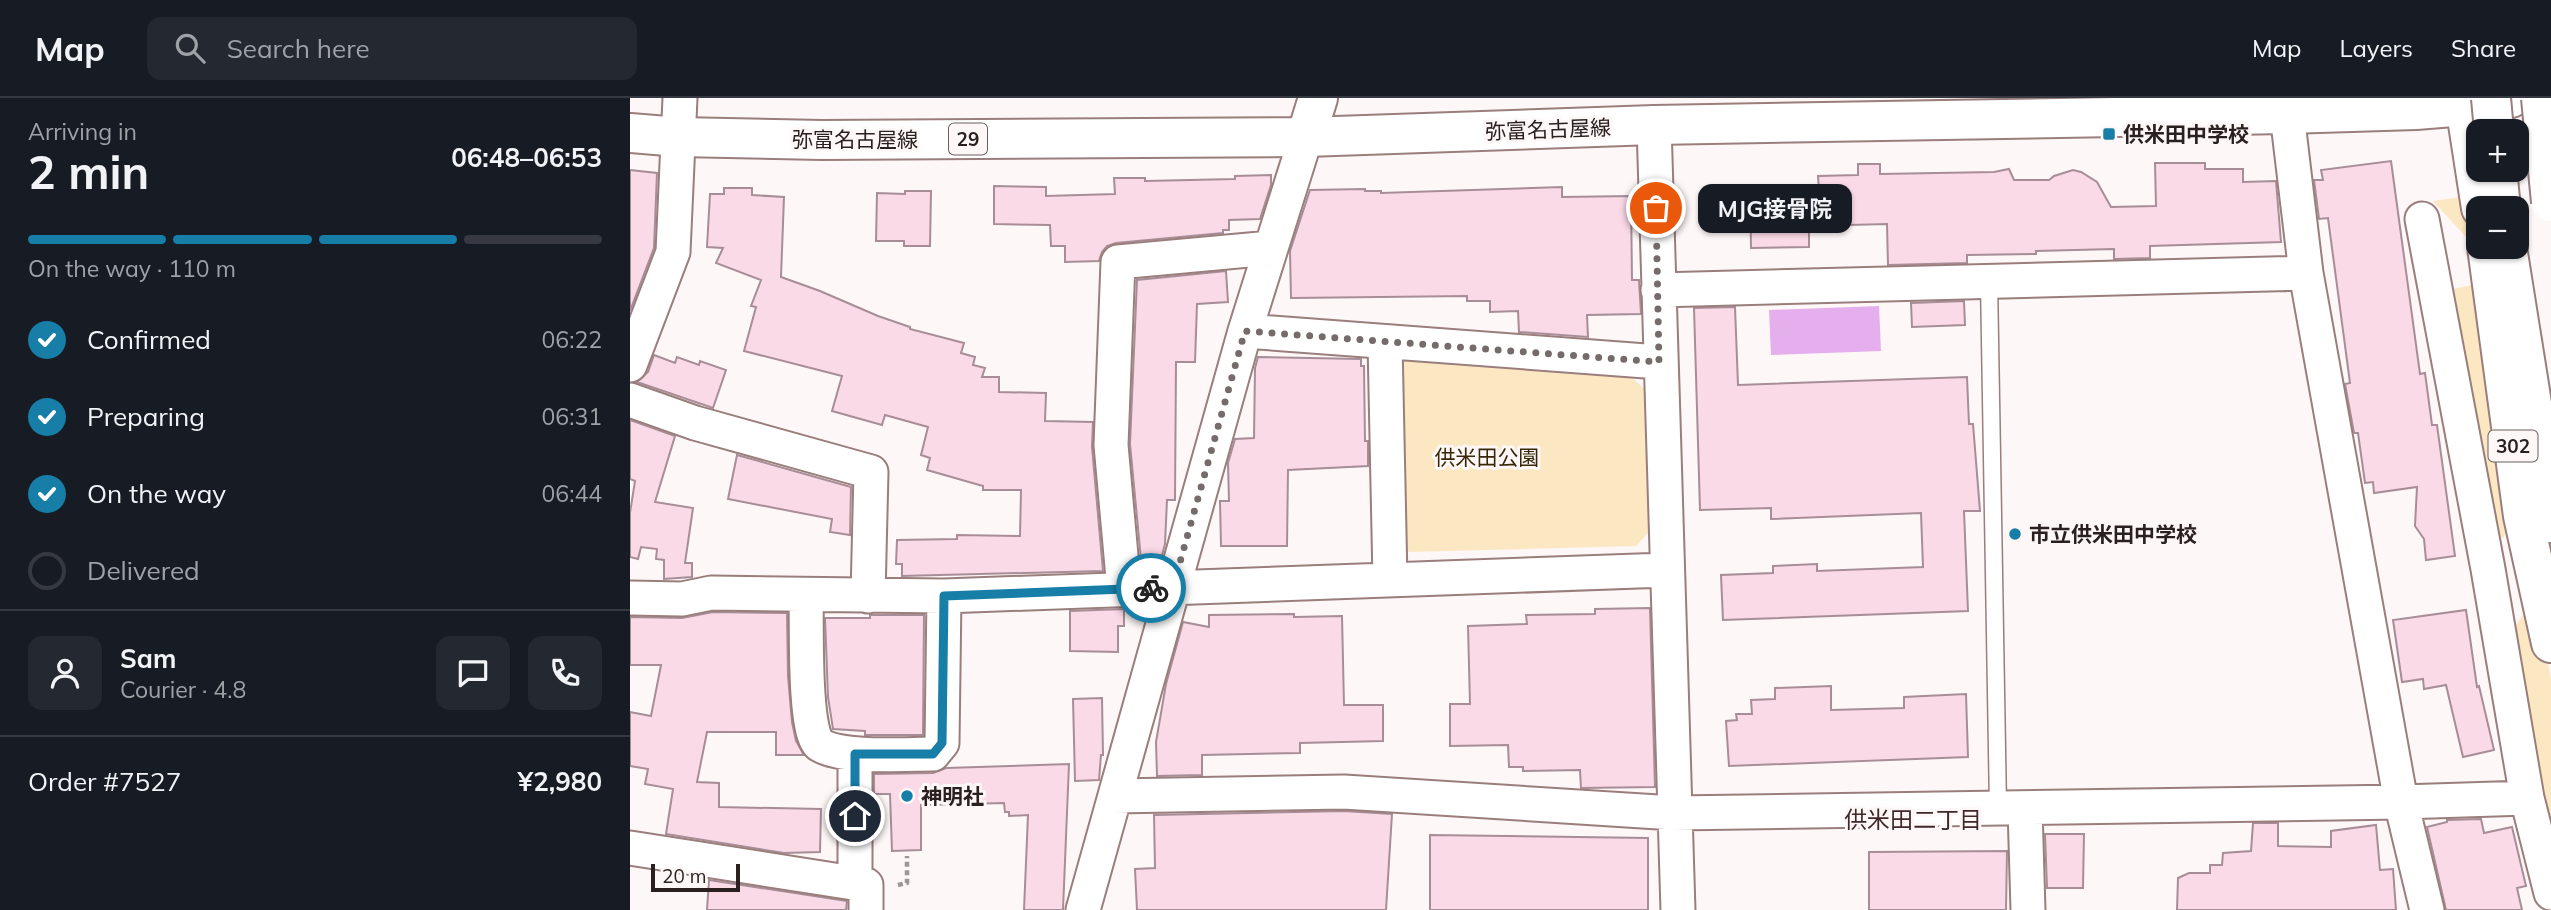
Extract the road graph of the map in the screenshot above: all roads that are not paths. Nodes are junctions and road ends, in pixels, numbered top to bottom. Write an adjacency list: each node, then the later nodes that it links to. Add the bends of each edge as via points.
1 (680, 98): 12 (street)
2 (1318, 98): 13 (main road)
3 (2511, 98): 5 (main road, 弥富名古屋線 / 29)
4 (2541, 98): 15 (main road, bridge)
5 (2474, 101): 7 (main road, 弥富名古屋線 / 29); 8 (main road, bridge); 9 (main road, 弥富名古屋線 / 29); 14 (main road)
6 (2188, 107): 7 (main road, 弥富名古屋線 / 29); 10 (main road, 弥富名古屋線 / 29)
7 (2287, 114): 20 (street)
8 (2486, 119)
9 (2551, 124)
10 (1654, 125): 13 (main road, 弥富名古屋線 / 29); 22 (street)
11 (630, 133): 12 (main road, 弥富名古屋線 / 29)
12 (679, 137): 13 (main road, 弥富名古屋線 / 29); 26 (street, via 673,252)
13 (1306, 137): 17 (street)
14 (2480, 196)
15 (2551, 202)
16 (2421, 219): 29 (street)
17 (1271, 248): 23 (street); 33 (street, via 1118,262 1111,444)
18 (2489, 259): 28 (main road, 302)
19 (2508, 259): 28 (main road)
20 (2306, 273): 21 (street); 42 (street)
21 (1989, 281): 22 (street); 43 (lane)
22 (1658, 290): 25 (street)
23 (1245, 331): 24 (street); 32 (street)
24 (1385, 342): 25 (street); 31 (street)
25 (1659, 362): 30 (street)
26 (630, 365)
27 (630, 400): 35 (street, via 871,472)
28 (2537, 519): 29 (street); 38 (main road, 302)
29 (2488, 569): 41 (street)
30 (1666, 570): 31 (street); 44 (street)
31 (1390, 580): 32 (street)
32 (1173, 587): 33 (street); 40 (street)
33 (1124, 589): 36 (street)
34 (806, 595): 35 (street); 37 (street, via 711,593 682,599); 39 (street, via 808,713 813,737 819,744)
35 (868, 596): 36 (street)
36 (944, 596): 39 (street, via 942,743 933,754)
37 (630, 598)
38 (2551, 643)
39 (855, 754): 47 (street)
40 (1115, 796): 44 (street, via 1344,792); 48 (street)
41 (2527, 798): 42 (street); 46 (street)
42 (2401, 802): 43 (street); 51 (street)
43 (2011, 808): 44 (street); 50 (street)
44 (1674, 813): 49 (street)
45 (630, 848): 47 (street)
46 (2551, 893)
47 (861, 897)
48 (1083, 910)
49 (1678, 910)
50 (2028, 910)
51 (2427, 910)

